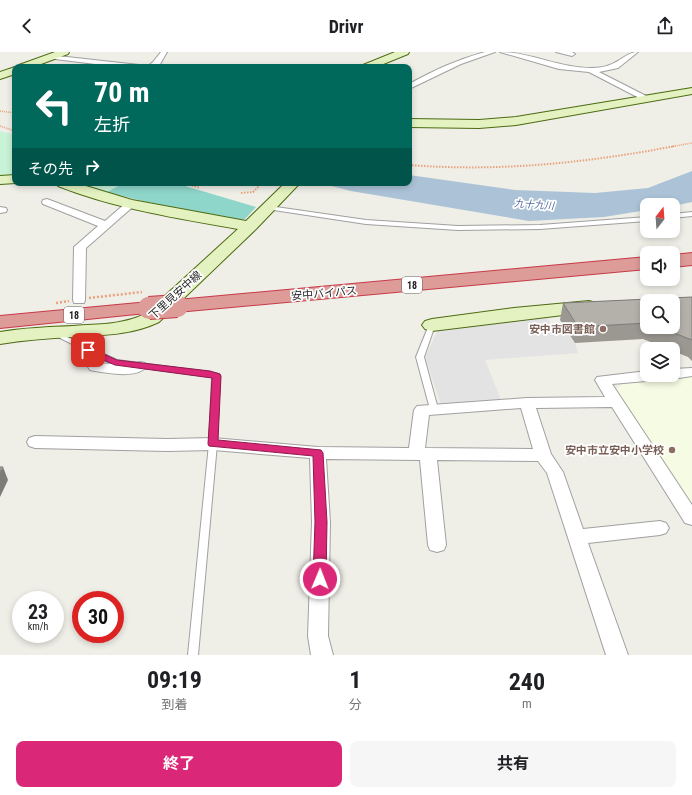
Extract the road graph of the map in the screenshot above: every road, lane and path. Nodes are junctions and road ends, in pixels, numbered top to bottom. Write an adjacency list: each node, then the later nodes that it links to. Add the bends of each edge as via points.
1 (64, 52): 9 (street)
2 (164, 52): 12 (street)
3 (404, 52): 13 (street)
4 (492, 52): 17 (street, via 452,65)
5 (503, 52): 15 (street)
6 (559, 52): 8 (street)
7 (635, 52): 15 (street, via 616,66)
8 (572, 54)
9 (49, 57): 10 (street); 11 (street)
10 (31, 64)
11 (111, 64)
12 (156, 64)
13 (374, 64)
14 (12, 71): 16 (street)
15 (592, 71): 19 (street)
16 (0, 74)
17 (412, 85)
18 (692, 91): 19 (street)
19 (648, 98): 22 (street, via 516,121 479,124)
20 (0, 111): 21 (path)
21 (12, 112)
22 (412, 123)
23 (0, 126): 24 (path)
24 (12, 130)
25 (692, 143): 26 (path, via 604,158 509,167 457,169)
26 (412, 165)
27 (12, 179): 28 (street)
28 (0, 180)
29 (70, 186): 36 (street)
30 (194, 186): 33 (path)
31 (260, 186): 34 (path, via 252,193)
32 (290, 186): 37 (street, 下里見安中線)
33 (200, 188)
34 (241, 193)
35 (48, 202): 41 (street)
36 (131, 204): 41 (street); 42 (street)
37 (270, 207): 40 (lane, via 366,222 458,228 540,227); 42 (street, 下里見安中線)
38 (692, 214): 39 (lane)
39 (680, 215)
40 (640, 220)
41 (106, 225): 46 (street, via 80,247)
42 (250, 226): 50 (street, 下里見安中線, via 152,318 138,325 115,329)
43 (692, 259): 44 (highway)
44 (680, 260)
45 (640, 265): 48 (highway, 安中バイパス / 18, bridge)
46 (79, 300)
47 (603, 306): 49 (street)
48 (0, 322)
49 (432, 325): 59 (lane, via 420,357)
50 (62, 332): 51 (street, 下里見安中線); 52 (lane, via 62,337 115,362)
51 (0, 338)
52 (140, 366): 53 (street, via 129,370); 61 (lane, via 216,376)
53 (95, 367)
54 (692, 372): 55 (street)
55 (680, 373)
56 (640, 377): 57 (street, via 602,380)
57 (616, 402): 58 (street); 65 (street)
58 (527, 403): 59 (street); 64 (street)
59 (434, 409): 63 (street, via 422,410)
60 (35, 442): 61 (street)
61 (213, 444): 62 (street); 69 (lane)
62 (318, 453): 63 (street); 70 (street, via 321,522 318,636)
63 (422, 453): 64 (street); 68 (street)
64 (543, 455): 67 (street, via 555,472)
65 (691, 518)
66 (660, 528): 67 (street)
67 (577, 537): 71 (street)
68 (437, 545)
69 (193, 655)
70 (322, 655)
71 (617, 655)

